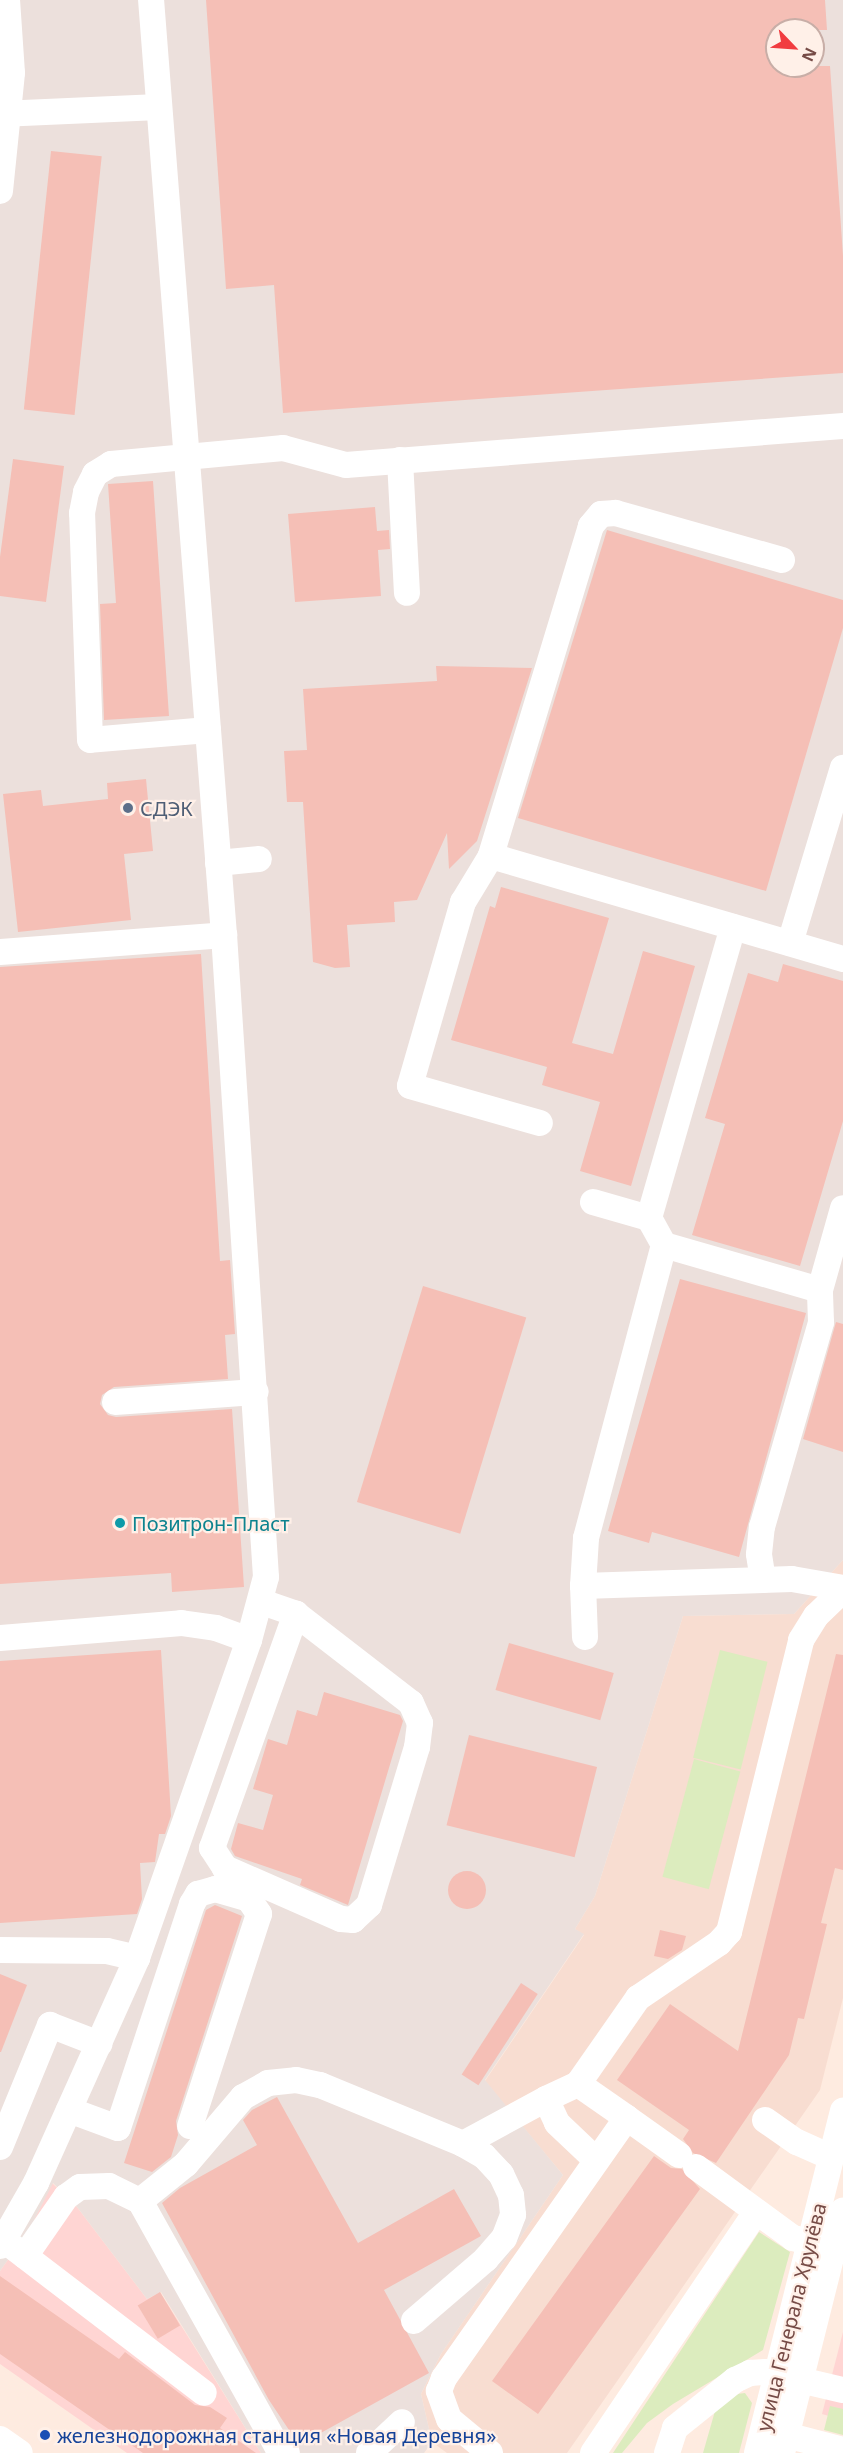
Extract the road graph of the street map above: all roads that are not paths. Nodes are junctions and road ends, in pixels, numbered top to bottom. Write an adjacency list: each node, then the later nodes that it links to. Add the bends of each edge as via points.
1 (7, 0): 4 (street, via 12,73)
2 (151, 0): 3 (street)
3 (159, 107): 4 (street); 7 (street)
4 (4, 114): 5 (street)
5 (0, 191)
6 (843, 426): 8 (street)
7 (187, 457): 8 (street, via 283,448 346,465); 11 (street); 11 (street, via 111,464 95,474 86,492 82,513 90,740)
8 (400, 460): 10 (street)
9 (782, 560): 13 (street, via 616,513 601,514 591,526)
10 (407, 593)
11 (208, 730): 15 (street)
12 (843, 768): 18 (street)
13 (491, 856): 16 (street); 21 (street, via 463,902 410,1086)
14 (260, 859): 15 (street)
15 (218, 863): 17 (street)
16 (733, 927): 18 (street); 24 (street)
17 (224, 935): 19 (street); 27 (street)
18 (790, 943): 20 (street)
19 (0, 952)
20 (843, 959)
21 (540, 1123)
22 (594, 1202): 24 (street)
23 (843, 1208): 26 (street)
24 (649, 1218): 25 (street)
25 (664, 1245): 26 (street); 30 (street, via 586,1538)
26 (820, 1290): 29 (street, via 821,1322 762,1527 759,1554)
27 (256, 1392): 28 (street); 32 (street, via 267,1552)
28 (115, 1402)
29 (763, 1580): 30 (street); 31 (street, via 792,1579)
30 (583, 1586): 35 (street)
31 (843, 1589): 40 (street, via 816,1616 801,1640 729,1932 719,1943 638,1998)
32 (262, 1602): 33 (street); 36 (street)
33 (296, 1614): 33 (street, via 411,1703 420,1723 417,1747 369,1905 353,1920 341,1919 225,1868 212,1848)
34 (0, 1638): 36 (street, via 181,1623 216,1628)
35 (585, 1638)
36 (249, 1640): 38 (street)
37 (0, 1950): 38 (street, via 107,1951)
38 (137, 1958): 39 (street)
39 (99, 2044): 42 (street); 48 (street, via 50,2025)
40 (578, 2084): 41 (street); 44 (street)
41 (546, 2099): 47 (street); 50 (street, via 557,2122)
42 (69, 2110): 46 (street, via 118,2128 192,1904 198,1894 215,1889 249,1899 259,1914); 54 (street)
43 (843, 2110): 49 (street, улица Генерала Хрулёва)
44 (627, 2118): 50 (street); 52 (street)
45 (765, 2120): 49 (street, via 797,2142)
46 (190, 2126)
47 (463, 2144): 51 (street, via 320,2085 296,2080 268,2083 243,2097 186,2164); 56 (street, via 484,2156 501,2174 511,2194 513,2216 504,2238 486,2259)
48 (0, 2147)
49 (831, 2157): 53 (street, улица Генерала Хрулёва)
50 (596, 2160): 67 (street, via 451,2368 439,2391 448,2419)
51 (140, 2201): 55 (street, via 109,2186 80,2187 66,2197); 65 (street, via 277,2446)
52 (756, 2212): 53 (street, via 793,2238); 68 (street)
53 (831, 2228): 57 (street, улица Генерала Хрулёва)
54 (1, 2236): 55 (street)
55 (25, 2256): 59 (street)
56 (414, 2321)
57 (789, 2377): 58 (street); 62 (street, улица Генерала Хрулёва); 69 (street, via 750,2373 735,2380 675,2428)
58 (843, 2390)
59 (204, 2393)
60 (402, 2422): 66 (street)
61 (0, 2439): 64 (street)
62 (772, 2442): 63 (street)
63 (843, 2450)
64 (20, 2453)
65 (286, 2453)
66 (369, 2453)
67 (490, 2453)
68 (593, 2453)
69 (667, 2453)

